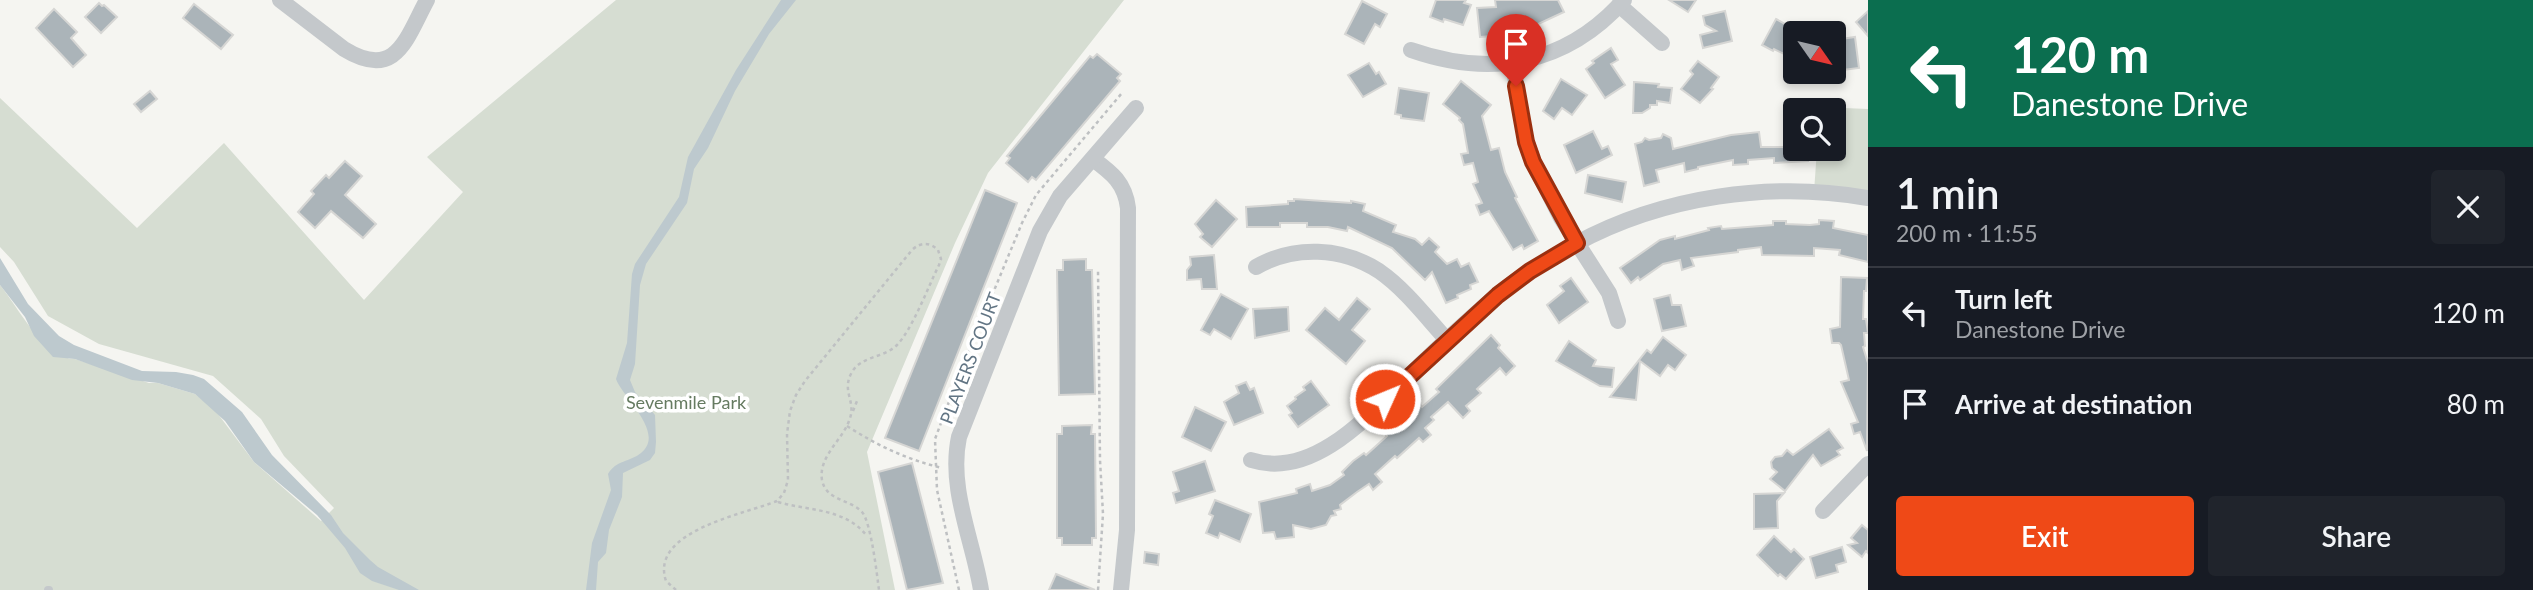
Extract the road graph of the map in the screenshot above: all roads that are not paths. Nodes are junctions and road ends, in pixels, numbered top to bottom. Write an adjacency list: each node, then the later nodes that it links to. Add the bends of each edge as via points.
1 (280, 0): 2 (street, via 344,49 374,62 386,60 399,49)
2 (428, 0)
3 (1621, 3): 4 (street); 6 (street, via 1573,43)
4 (1662, 43)
5 (1410, 50): 6 (street, via 1462,63)
6 (1513, 63): 10 (street, via 1529,152)
7 (1136, 108): 8 (street, PLAYERS COURT)
8 (1093, 159): 17 (street, PLAYERS COURT, via 1053,205 957,450 956,471); 18 (street, via 1125,190 1128,208 1128,530)
9 (1868, 198): 10 (street, via 1778,191 1710,198 1650,213)
10 (1577, 243): 12 (street, via 1609,292); 13 (street, via 1512,284)
11 (1256, 267): 13 (street, via 1292,253 1327,252 1352,258 1386,277)
12 (1618, 321)
13 (1447, 340): 14 (street, via 1361,422 1329,446 1288,464)
14 (1251, 460)
15 (1868, 464): 16 (street)
16 (1823, 511)
17 (981, 590)
18 (1121, 590)

